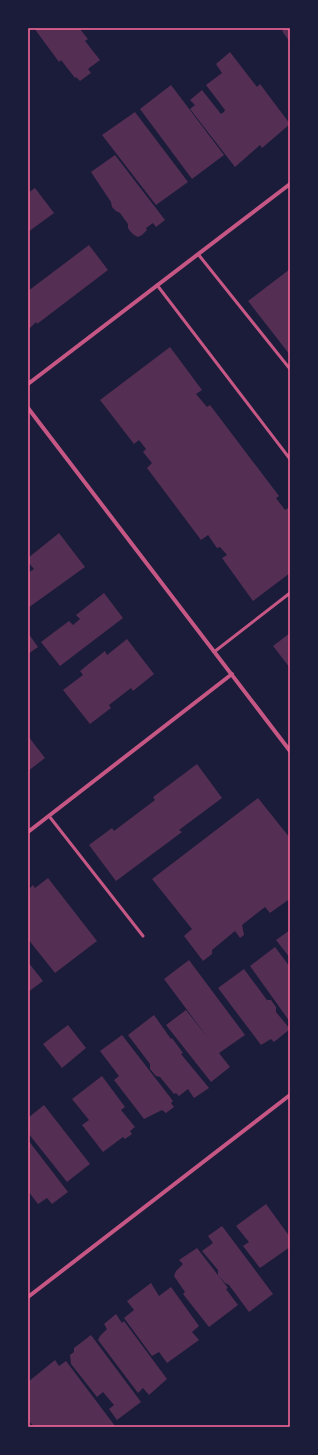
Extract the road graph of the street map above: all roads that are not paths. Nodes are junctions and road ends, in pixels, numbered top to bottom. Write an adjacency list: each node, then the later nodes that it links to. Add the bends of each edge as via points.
1 (290, 184): 2 (street)
2 (198, 254): 3 (street); 4 (lane)
3 (157, 285): 5 (street); 7 (lane)
4 (290, 369)
5 (28, 384)
6 (28, 408): 9 (street)
7 (290, 459)
8 (290, 593): 9 (lane)
9 (214, 652): 10 (street)
10 (232, 674): 11 (street); 12 (street)
11 (290, 751)
12 (50, 816): 13 (street); 14 (lane)
13 (28, 832)
14 (143, 936)
15 (290, 1095): 16 (street)
16 (28, 1297)

